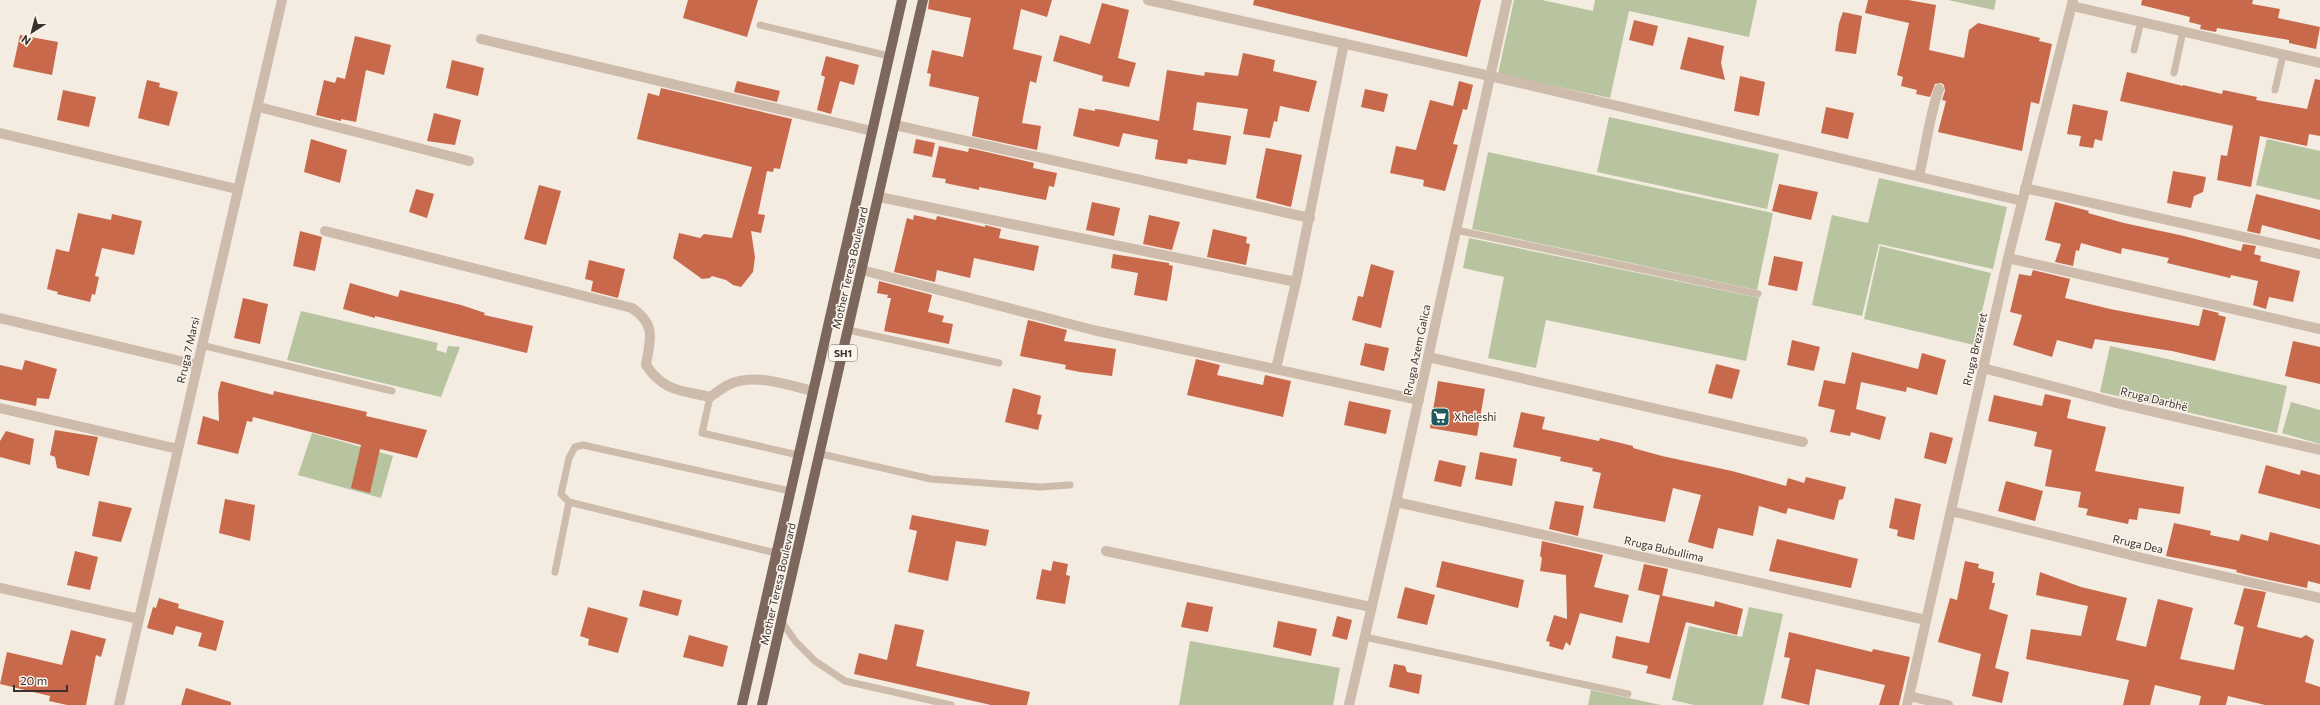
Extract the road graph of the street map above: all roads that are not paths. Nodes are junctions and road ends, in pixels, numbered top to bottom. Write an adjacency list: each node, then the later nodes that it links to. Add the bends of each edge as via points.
1 (902, 0): 14 (main road, Mother Teresa Boulevard / SH1)
2 (924, 0): 21 (main road, Mother Teresa Boulevard / SH1)
3 (1148, 0): 11 (street)
4 (1507, 0): 17 (street, Rruga Azem Galica)
5 (279, 1): 20 (street, Rruga 7 Marsi)
6 (2072, 3): 7 (street); 26 (street, Rruga Brezaret)
7 (2141, 22): 9 (street); 12 (lane)
8 (760, 25): 14 (lane)
9 (2183, 32): 13 (street); 16 (lane)
10 (481, 39): 22 (street)
11 (1344, 44): 17 (street); 30 (street)
12 (2134, 50)
13 (2283, 55): 15 (street); 19 (lane)
14 (889, 56): 22 (main road, Mother Teresa Boulevard / SH1)
15 (2320, 63)
16 (2174, 73)
17 (1490, 76): 25 (street); 31 (street, Rruga Azem Galica)
18 (1939, 89): 25 (street, via 1931,112 1928,138)
19 (2275, 90)
20 (259, 107): 24 (street); 27 (street, Rruga 7 Marsi)
21 (895, 125): 28 (main road, Mother Teresa Boulevard / SH1); 30 (street)
22 (872, 131): 48 (main road, Mother Teresa Boulevard / SH1)
23 (0, 133): 27 (street)
24 (469, 161)
25 (1918, 176): 29 (street)
26 (2025, 188): 29 (street, Rruga Brezaret); 33 (street)
27 (237, 189): 41 (street, Rruga 7 Marsi)
28 (879, 196): 35 (main road, Mother Teresa Boulevard / SH1); 36 (street)
29 (2022, 200): 34 (street, Rruga Brezaret)
30 (1310, 218): 36 (street)
31 (1456, 230): 37 (lane); 42 (street, Rruga Azem Galica)
32 (325, 231): 49 (street, via 632,308 642,315 650,326 651,337 646,365 654,377 665,386)
33 (2320, 254)
34 (2008, 258): 39 (street); 45 (street, Rruga Brezaret)
35 (862, 270): 40 (main road, Mother Teresa Boulevard / SH1); 46 (street, via 1093,330)
36 (1296, 282): 46 (street)
37 (1758, 294)
38 (0, 318): 44 (street)
39 (2320, 329)
40 (848, 330): 43 (lane); 55 (main road, Mother Teresa Boulevard / SH1)
41 (202, 345): 44 (street, Rruga 7 Marsi); 47 (lane)
42 (1428, 357): 50 (street, Rruga Azem Galica); 52 (street)
43 (999, 363)
44 (197, 365): 53 (street, Rruga 7 Marsi)
45 (1983, 368): 54 (street, Rruga Darbhë, via 2120,404); 61 (street, Rruga Brezaret)
46 (1276, 369): 50 (street)
47 (392, 391)
48 (813, 391): 49 (street, via 771,381 749,379 730,384); 56 (main road, Mother Teresa Boulevard / SH1)
49 (710, 397): 56 (lane, via 702,434)
50 (1419, 400): 60 (street, Rruga Azem Galica)
51 (0, 408): 53 (street)
52 (1803, 442)
53 (178, 450): 68 (street, Rruga 7 Marsi)
54 (2320, 450)
55 (821, 454): 57 (lane, via 931,479 1040,488); 70 (main road, Mother Teresa Boulevard / SH1)
56 (798, 455): 58 (main road, Mother Teresa Boulevard / SH1)
57 (1070, 485)
58 (790, 491): 59 (lane, via 583,445 575,448 569,458 561,494); 63 (main road, Mother Teresa Boulevard / SH1)
59 (569, 502): 63 (lane); 64 (lane)
60 (1396, 502): 67 (street, Rruga Azem Galica); 69 (street, Rruga Bubullima)
61 (1951, 511): 66 (street, Rruga Dea); 69 (street, Rruga Brezaret)
62 (1106, 551): 67 (street)
63 (776, 554): 75 (main road, Mother Teresa Boulevard / SH1)
64 (555, 572)
65 (0, 588): 68 (street)
66 (2320, 598)
67 (1371, 607): 71 (street, Rruga Azem Galica)
68 (139, 619): 74 (street, Rruga 7 Marsi)
69 (1926, 620): 73 (street, Rruga Brezaret)
70 (781, 621): 76 (main road, Mother Teresa Boulevard / SH1); 77 (lane, via 796,642 815,661 845,681)
71 (1365, 637): 72 (lane); 78 (street, Rruga Azem Galica)
72 (1628, 694)
73 (1908, 700): 79 (street)
74 (119, 705)
75 (742, 705)
76 (762, 705)
77 (951, 705)
78 (1349, 705)
79 (1948, 705)

